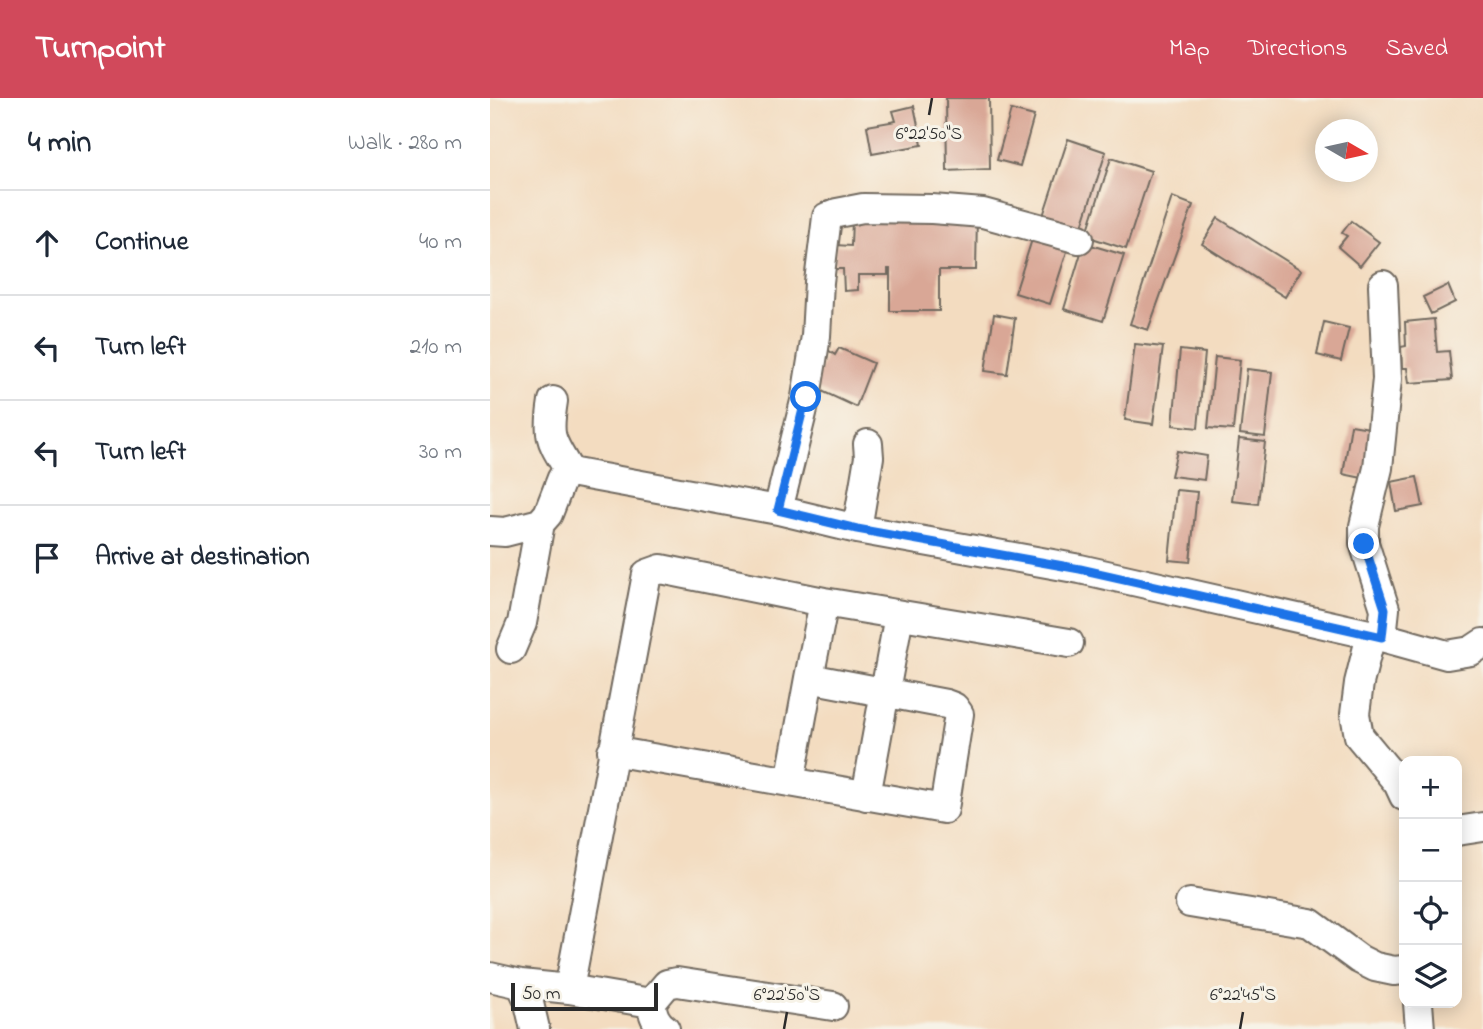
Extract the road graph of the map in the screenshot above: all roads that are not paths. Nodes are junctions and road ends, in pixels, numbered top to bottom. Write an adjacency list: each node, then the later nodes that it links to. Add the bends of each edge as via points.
1 (1079, 239): 6 (street, via 983,213 863,208 827,217 817,336)
2 (1383, 285): 12 (street, via 1387,379 1378,468 1364,526 1364,544 1385,609)
3 (553, 401): 5 (street, via 550,436)
4 (868, 444): 8 (street)
5 (569, 472): 6 (street); 7 (street)
6 (778, 510): 8 (street)
7 (540, 523): 9 (street); 15 (street, via 522,623)
8 (857, 529): 12 (street, via 1080,569)
9 (490, 531)
10 (824, 602): 11 (street); 16 (street); 18 (street, via 660,569 647,574)
11 (899, 615): 13 (street); 17 (street)
12 (1377, 636): 14 (street, via 1447,655 1471,651); 20 (street, via 1359,683 1355,714 1359,736)
13 (1069, 642)
14 (1483, 643)
15 (511, 649)
16 (810, 678): 17 (street); 19 (street)
17 (884, 691): 21 (street); 21 (street, via 946,704 959,714 946,804 939,810)
18 (612, 751): 19 (street); 28 (street)
19 (790, 782): 21 (street)
20 (1399, 785)
21 (866, 796)
22 (1483, 827): 23 (street)
23 (1462, 830)
24 (1190, 903): 25 (street, via 1310,923 1359,959)
25 (1399, 970)
26 (490, 977): 27 (street)
27 (520, 985): 28 (street); 32 (street)
28 (569, 989): 29 (street)
29 (651, 1003): 30 (street, via 667,984 677,982); 33 (street)
30 (833, 1006)
31 (1418, 1008): 34 (street)
32 (535, 1029)
33 (665, 1029)
34 (1420, 1029)

